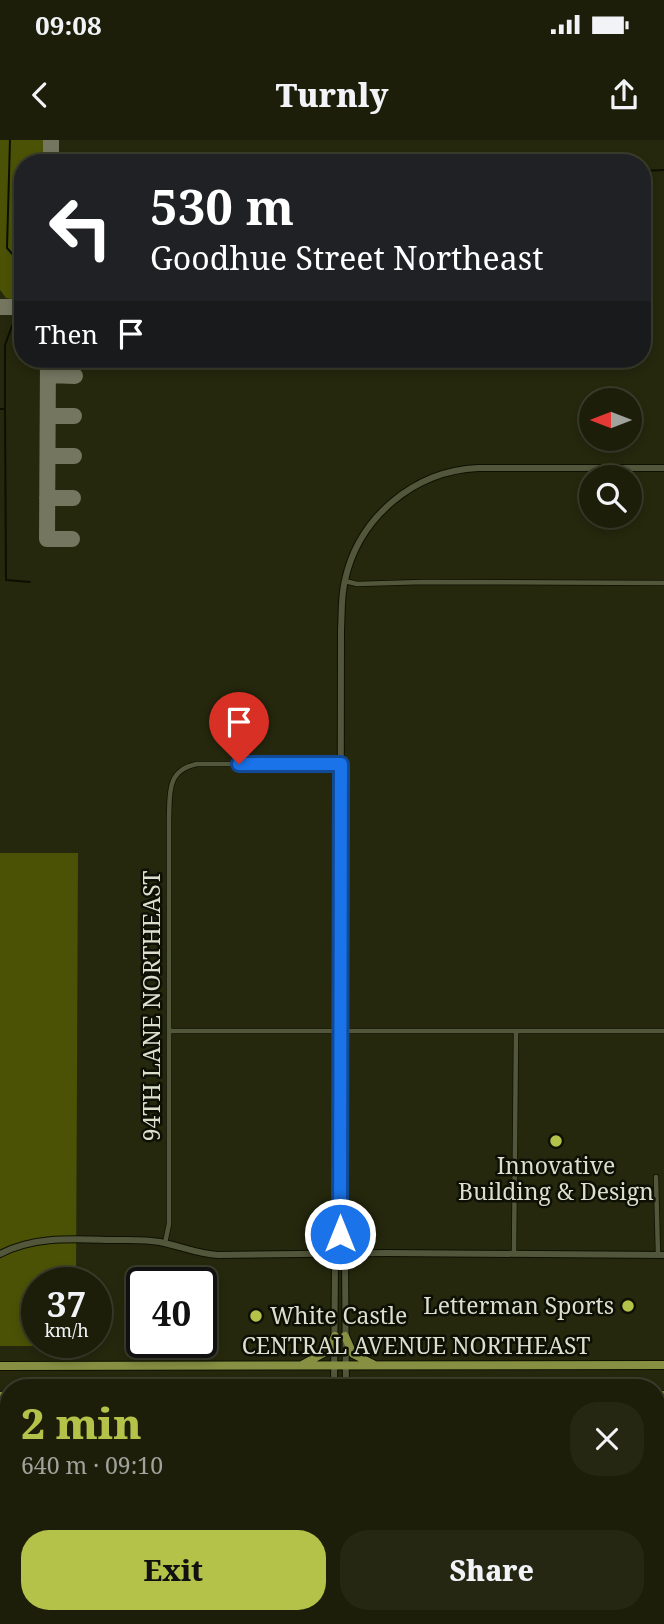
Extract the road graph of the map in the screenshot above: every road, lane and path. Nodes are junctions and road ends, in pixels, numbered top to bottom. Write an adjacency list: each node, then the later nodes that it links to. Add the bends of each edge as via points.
1 (664, 468): 2 (street, via 478,468 437,475 383,509 356,547)
2 (344, 581): 3 (street); 4 (street)
3 (664, 583)
4 (341, 764): 5 (street, 94TH LANE NORTHEAST, via 197,764 179,771 170,800); 6 (street)
5 (170, 1031): 6 (street); 10 (street, 94TH LANE NORTHEAST, via 169,1224)
6 (341, 1031): 8 (street); 13 (street)
7 (664, 1031): 8 (street)
8 (516, 1032): 11 (street)
9 (656, 1177): 14 (street)
10 (165, 1243): 12 (street, via 48,1240); 13 (street, via 208,1254)
11 (514, 1253): 13 (street); 14 (street)
12 (0, 1254)
13 (340, 1254): 15 (street, via 335,1263)
14 (661, 1255)
15 (340, 1336): 18 (highway, via 330,1350); 19 (street); 20 (street); 21 (highway, via 353,1354)
16 (664, 1365): 21 (highway, CENTRAL AVENUE NORTHEAST)
17 (0, 1366): 18 (highway, CENTRAL AVENUE NORTHEAST)
18 (299, 1366): 19 (highway, CENTRAL AVENUE NORTHEAST)
19 (335, 1366): 20 (highway, CENTRAL AVENUE NORTHEAST); 22 (street)
20 (346, 1366): 21 (highway, CENTRAL AVENUE NORTHEAST); 23 (street)
21 (383, 1366)
22 (334, 1379)
23 (346, 1379)

